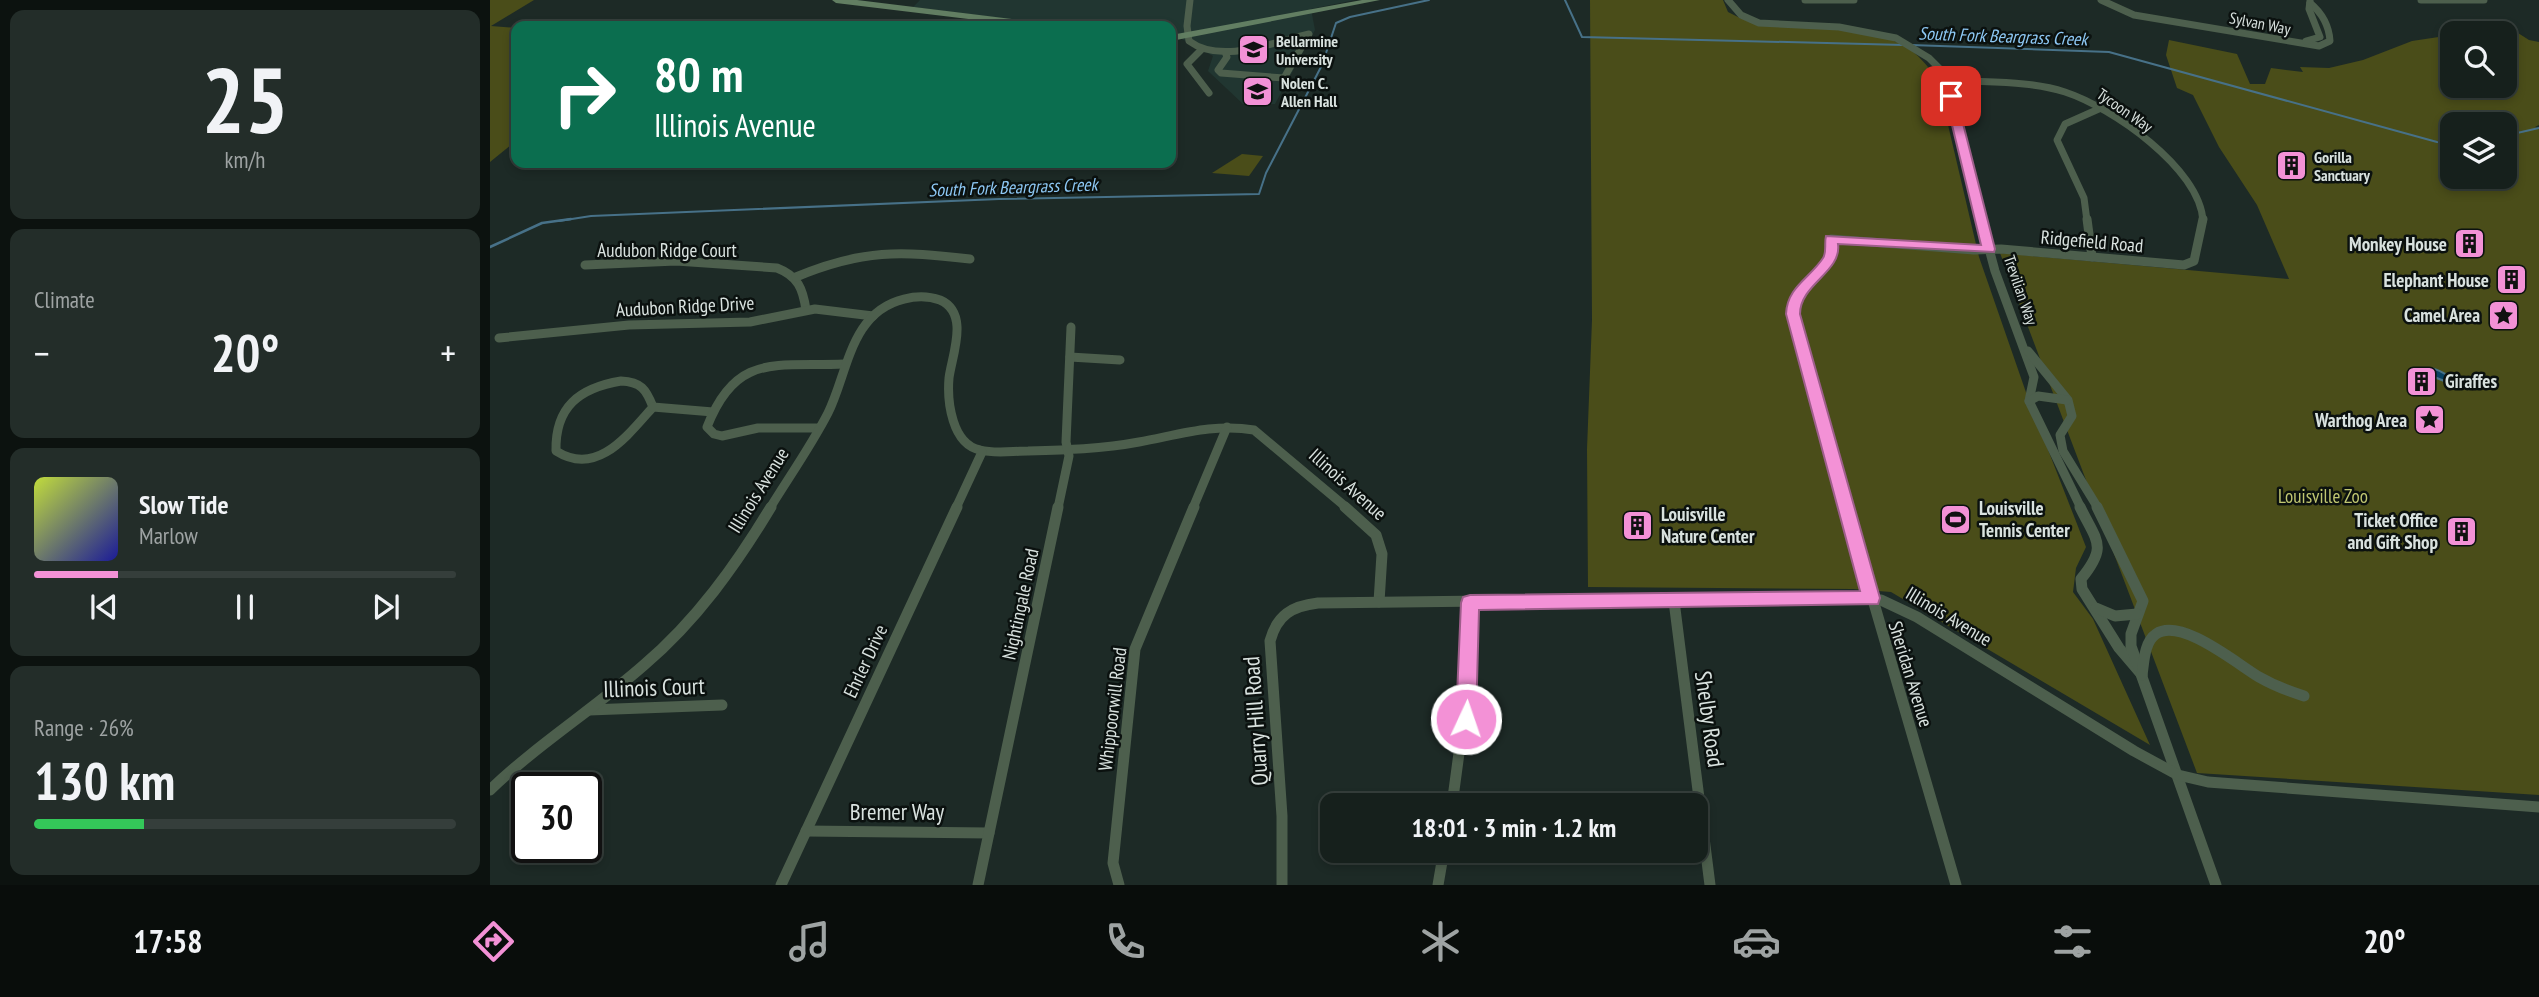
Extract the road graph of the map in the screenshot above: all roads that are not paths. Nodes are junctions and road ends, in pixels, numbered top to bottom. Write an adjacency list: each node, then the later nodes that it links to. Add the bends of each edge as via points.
1 (836, 0): 11 (main road)
2 (1190, 0): 14 (street)
3 (1376, 0): 14 (main road)
4 (1728, 0): 19 (street, Trevilian Way, via 1740,15 1756,22 1844,27 1898,39 1926,54)
5 (1805, 0): 6 (street)
6 (1854, 0)
7 (2101, 0): 16 (street, Sylvan Way, via 2142,17)
8 (2111, 0): 16 (street, Sylvan Way, via 2142,13)
9 (2421, 0): 10 (street)
10 (2484, 0)
11 (860, 1): 13 (main road)
12 (2310, 2): 16 (street, Sylvan Way, via 2320,37); 16 (street, Sylvan Way, via 2319,10 2330,41 2315,46)
13 (1008, 21)
14 (1189, 37): 15 (main road); 17 (street, via 1190,44)
15 (1176, 38)
16 (2285, 40)
17 (1201, 50): 18 (street); 20 (street, via 1187,64)
18 (1224, 52): 18 (street, via 1297,36 1309,34 1283,78 1221,74 1218,70 1227,57)
19 (1947, 80): 21 (street, Tycoon Way, via 2055,89); 23 (street, Trevilian Way)
20 (1209, 93)
21 (2101, 108): 24 (street, via 2065,124 2057,140 2084,198); 26 (street, Tycoon Way, via 2157,151 2195,193 2203,223)
22 (1831, 239): 23 (street, Ridgefield Road); 45 (street, Sheridan Avenue, via 1829,260 1797,294 1793,314)
23 (1989, 249): 24 (street, Ridgefield Road); 33 (street, Trevilian Way)
24 (2092, 257): 26 (street, Ridgefield Road)
25 (970, 259): 28 (street, via 881,250 833,261)
26 (2192, 263)
27 (585, 265): 28 (street, Audubon Ridge Court, via 705,263 768,267)
28 (796, 278): 29 (street)
29 (806, 310): 30 (street, Audubon Ridge Drive); 32 (street, Audubon Ridge Drive, via 750,322 629,325)
30 (873, 316): 36 (street, Illinois Avenue); 44 (street, Illinois Avenue, via 890,302 910,297 933,297 949,306 959,340 949,382 955,429 964,445)
31 (1071, 327): 34 (street, Nightingale Road)
32 (499, 338)
33 (2021, 343): 37 (street, Trevilian Way); 38 (street, Trevilian Way, via 2034,377)
34 (1070, 357): 35 (street); 43 (street, Nightingale Road)
35 (1120, 360)
36 (844, 364): 40 (street, via 779,366 748,373 736,379); 42 (street, Illinois Avenue, via 836,395)
37 (2068, 400): 38 (street, via 2038,396); 50 (street, Trevilian Way, via 2072,416 2060,435 2063,451 2139,592 2143,601)
38 (2029, 401): 49 (street, Trevilian Way, via 2098,544 2097,559 2081,579 2085,598)
39 (653, 407): 39 (street, via 638,382 616,380 594,387 565,407 556,451 569,460 604,454 624,440); 40 (street)
40 (713, 412): 42 (street, via 707,426 722,436 758,428)
41 (1227, 427): 43 (street, Illinois Avenue); 47 (street, Illinois Avenue, via 1245,427 1262,435 1376,535 1382,554); 64 (street, Whippoorwill Road, via 1135,649 1113,863)
42 (818, 428): 54 (street, Illinois Avenue, via 754,536 704,601 668,643)
43 (1068, 450): 44 (street, Illinois Avenue); 60 (street, Nightingale Road)
44 (982, 452): 59 (street, Ehrler Drive)
45 (1871, 598): 46 (street, Illinois Avenue); 55 (street, Illinois Avenue, via 1917,617); 68 (street, Sheridan Avenue)
46 (1674, 601): 48 (street, Illinois Avenue); 67 (street, Shelby Road)
47 (1379, 602): 48 (street, Illinois Avenue); 65 (street, Quarry Hill Road, via 1298,606 1282,614 1272,629)
48 (1470, 603): 57 (street, via 1467,713)
49 (2093, 606): 50 (street, via 2115,616); 51 (street, Trevilian Way)
50 (2137, 614): 51 (street, Trevilian Way, via 2131,646)
51 (2142, 675): 52 (street, via 2150,640 2158,632 2168,631 2192,635 2247,671); 55 (street, Trevilian Way)
52 (2304, 696)
53 (722, 705): 54 (street, Illinois Court)
54 (589, 710): 56 (street, Illinois Avenue)
55 (2178, 775): 58 (street, Illinois Avenue, via 2208,782); 69 (street, Trevilian Way)
56 (490, 790)
57 (1454, 793)
58 (2539, 807)
59 (806, 831): 60 (street, Bremer Way); 62 (street, Ehrler Drive)
60 (989, 833): 63 (street, Nightingale Road)
61 (1442, 863): 66 (street)
62 (781, 885)
63 (978, 885)
64 (1119, 885)
65 (1282, 885)
66 (1438, 885)
67 (1710, 885)
68 (1956, 885)
69 (2216, 885)

